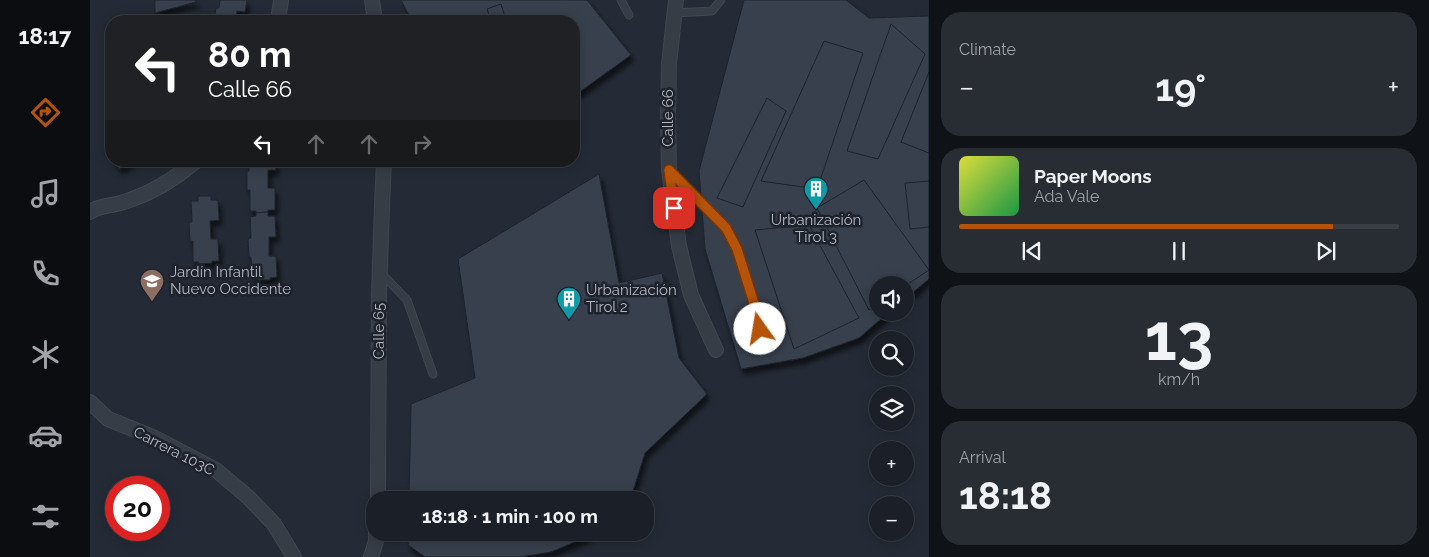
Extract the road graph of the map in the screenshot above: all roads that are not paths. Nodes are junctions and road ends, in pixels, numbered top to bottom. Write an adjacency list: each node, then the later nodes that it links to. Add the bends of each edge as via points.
1 (281, 0): 6 (street)
2 (621, 0): 9 (lane)
3 (721, 0): 5 (lane, via 712,11)
4 (372, 1): 7 (street); 8 (lane)
5 (675, 7): 12 (street, Calle 66, via 669,64)
6 (279, 15)
7 (374, 15)
8 (379, 15)
9 (629, 15)
10 (189, 167): 13 (street, via 146,195)
11 (384, 167): 14 (street, Calle 65)
12 (669, 170): 15 (lane, via 726,228 737,249); 16 (street, Calle 66, via 679,246 691,295)
13 (90, 212)
14 (380, 272): 17 (lane, via 407,300); 21 (street, Calle 65)
15 (760, 329)
16 (716, 350)
17 (433, 374)
18 (90, 402): 20 (street)
19 (90, 418): 20 (street)
20 (108, 419): 23 (street, Carrera 103C, via 155,438 216,470 274,524)
21 (378, 491)
22 (375, 541): 24 (street)
23 (294, 557)
24 (371, 557)

